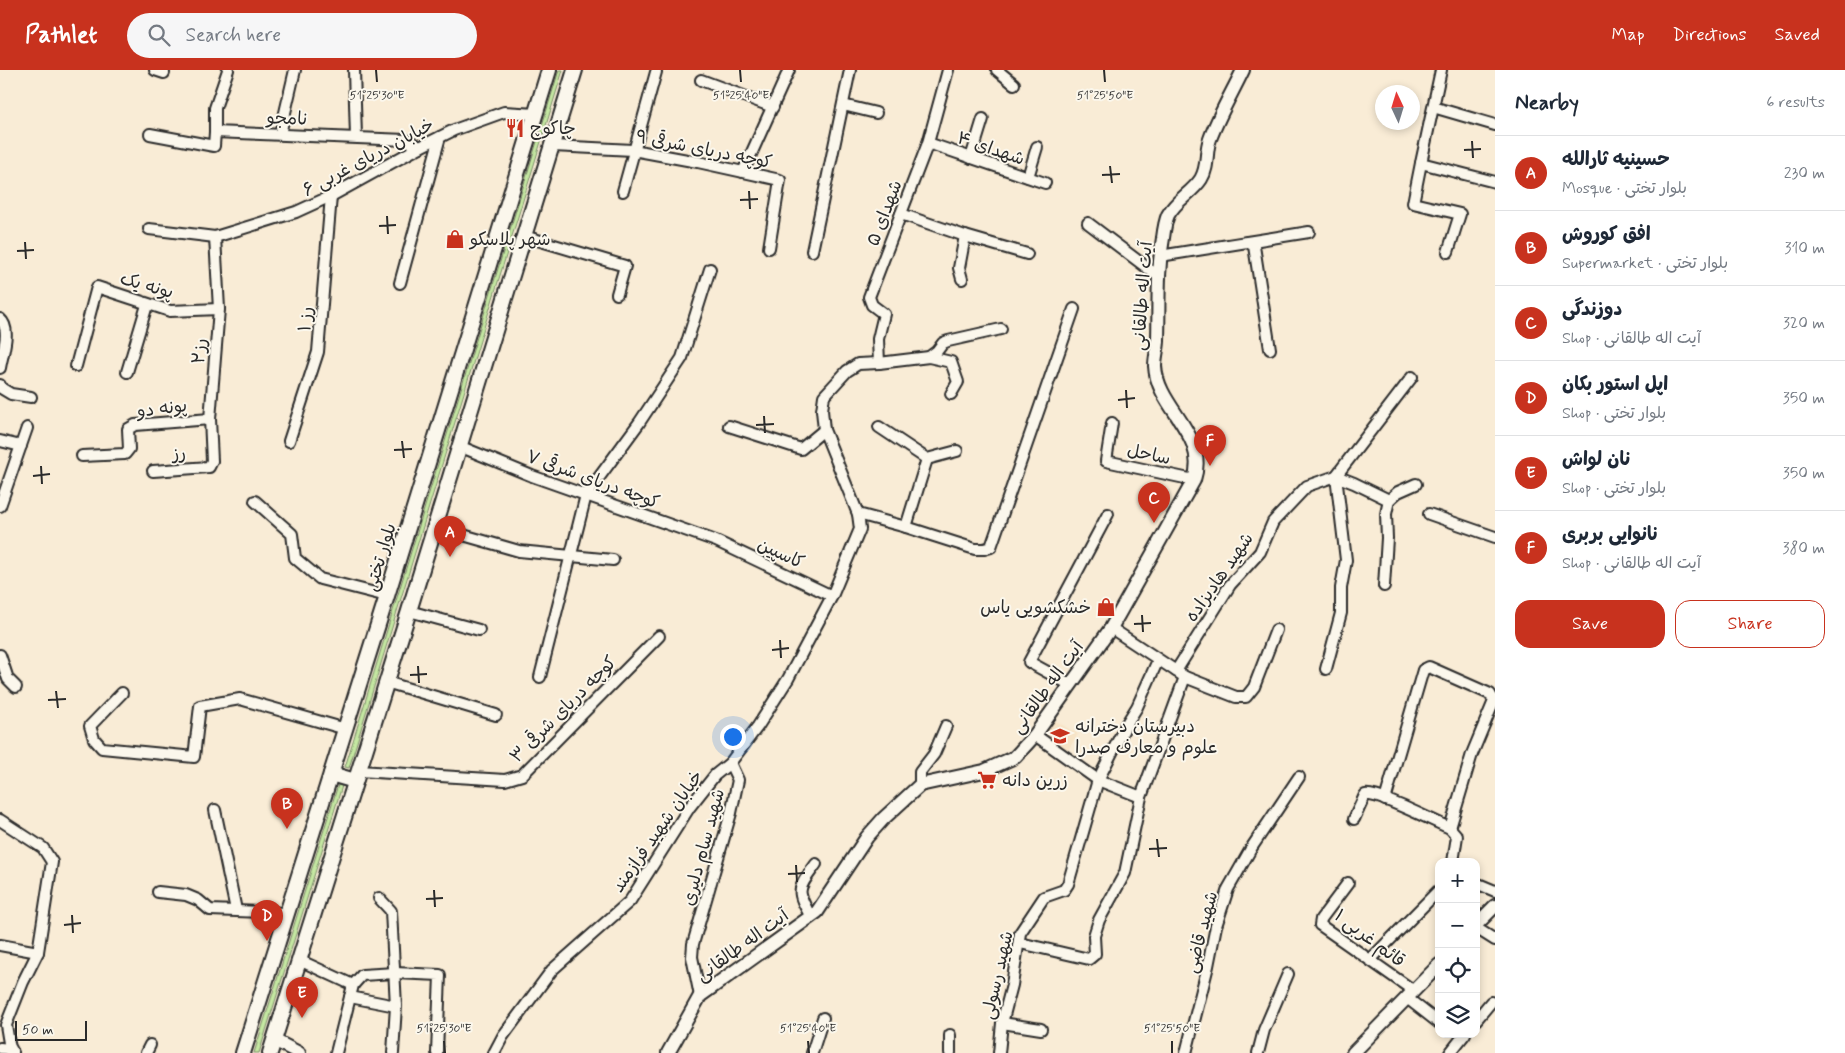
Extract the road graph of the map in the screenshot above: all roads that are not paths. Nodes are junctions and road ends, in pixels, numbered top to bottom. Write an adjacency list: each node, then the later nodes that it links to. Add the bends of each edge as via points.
1 (228, 70): 22 (street, via 215,108)
2 (295, 70): 24 (street)
3 (354, 70): 25 (street)
4 (549, 70): 19 (main road, بلوار تختی)
5 (575, 70): 28 (main road)
6 (789, 70): 17 (street)
7 (850, 70): 15 (street)
8 (948, 70): 27 (street, شهدای ۵)
9 (997, 70): 14 (street)
10 (1243, 70): 52 (street, آیت اله طالقانی, via 1209,141 1207,165 1200,180 1175,204 1167,218)
11 (1441, 70): 16 (street)
12 (656, 72): 31 (street)
13 (701, 80): 17 (street)
14 (1014, 84)
15 (842, 105): 18 (street); 49 (street)
16 (1433, 107): 21 (street); 33 (street)
17 (772, 108): 34 (street)
18 (876, 113)
19 (536, 114): 26 (street, خیابان دریای غربی ۶, via 504,112); 105 (main road, بلوار تختی)
20 (983, 119): 32 (street)
21 (1495, 125)
22 (214, 132): 23 (street, via 214,146); 24 (street, نامجو)
23 (150, 134)
24 (280, 134): 25 (street, نامجو)
25 (356, 137): 29 (street, نامجو, via 406,140)
26 (440, 138): 29 (street, خیابان دریای غربی ۶); 56 (street)
27 (928, 143): 32 (street, شهدای ۴); 40 (street, شهدای ۵)
28 (553, 146): 31 (street, کوچه دریای شرقی ۹); 44 (main road)
29 (420, 147): 39 (street, خیابان دریای غربی ۶)
30 (1037, 147): 35 (street)
31 (633, 150): 34 (street, کوچه دریای شرقی ۹); 38 (street)
32 (971, 158): 35 (street, شهدای ۴)
33 (1421, 163): 36 (street); 50 (street, via 1413,203 1460,214)
34 (744, 172): 48 (street, کوچه دریای شرقی ۹, via 780,180)
35 (1028, 177): 37 (street, شهدای ۴)
36 (1495, 182)
37 (1045, 183)
38 (623, 190)
39 (332, 196): 46 (street, خیابان دریای غربی ۶, via 296,212); 80 (street, رز ۱, via 318,352)
40 (901, 214): 45 (street); 65 (street, شهدای ۵, via 869,297 872,305 884,314 878,339)
41 (1088, 223): 54 (street)
42 (149, 229): 46 (street)
43 (1309, 232): 47 (street)
44 (524, 236): 57 (street, via 625,266); 82 (main road)
45 (964, 236): 51 (street); 55 (street, via 959,268)
46 (215, 238): 59 (street, رز۲)
47 (1247, 242): 52 (street); 63 (street, via 1254,246)
48 (769, 248)
49 (812, 251)
50 (1448, 252)
51 (1027, 254)
52 (1160, 256): 54 (street, آیت اله طالقانی)
53 (710, 269): 91 (street, via 682,358)
54 (1158, 276): 89 (street, آیت اله طالقانی, via 1155,365 1158,385 1188,433 1198,458)
55 (962, 279)
56 (400, 283)
57 (617, 294)
58 (147, 305): 59 (street, پونه یک, via 170,312); 66 (street, پونه یک, via 97,287); 68 (street)
59 (219, 309): 73 (street, رز۲)
60 (1074, 310): 99 (street, via 991,547 975,549)
61 (0, 319): 67 (street, via 7,328)
62 (1001, 329): 64 (street, via 948,340)
63 (1270, 349)
64 (929, 357): 65 (street); 71 (street, via 951,362 958,382)
65 (879, 363): 78 (street, via 858,364 847,370 824,396)
66 (76, 366)
67 (0, 368)
68 (127, 372)
69 (1412, 377): 88 (street)
70 (0, 385): 72 (street, via 11,394)
71 (951, 394)
72 (31, 396)
73 (210, 419): 84 (street, پونه دو, via 135,425 128,429 129,450 125,454); 86 (street, رز۲, via 212,461)
74 (1112, 423): 89 (street, ساحل, via 1106,461)
75 (729, 426): 78 (street, via 801,449)
76 (27, 428): 81 (street)
77 (879, 428): 85 (street)
78 (824, 430): 95 (street)
79 (0, 441): 81 (street)
80 (289, 441)
81 (21, 446): 94 (street)
82 (459, 446): 91 (street, کوچه دریای شرقی ۷); 98 (main road)
83 (957, 451): 85 (street)
84 (82, 456)
85 (927, 459): 99 (street)
86 (209, 467): 87 (street, رز)
87 (153, 471)
88 (1336, 476): 92 (street); 114 (street, via 1346,560 1341,613); 115 (street, شهید هادیزاده, via 1307,486 1273,522 1260,552 1230,585)
89 (1194, 480): 108 (street, آیت اله طالقانی)
90 (1416, 484): 92 (street)
91 (586, 495): 101 (street, کوچه دریای شرقی ۷); 102 (street)
92 (1389, 500): 104 (street)
93 (255, 501): 105 (street, via 292,534 295,558 320,579)
94 (0, 506)
95 (858, 514): 99 (street); 106 (street, via 860,529)
96 (1108, 514): 119 (street, via 1029,662)
97 (1429, 514): 100 (street)
98 (435, 527): 102 (street, via 519,551); 107 (main road)
99 (906, 527)
100 (1495, 537)
101 (716, 540): 106 (street, کاسپين)
102 (570, 556): 103 (street); 116 (street)
103 (613, 560)
104 (1384, 586)
105 (387, 596): 124 (main road, بلوار تختی)
106 (832, 596): 126 (street, via 788,679)
107 (409, 611): 109 (street); 118 (main road)
108 (1112, 628): 113 (street); 119 (street, آیت اله طالقانی)
109 (479, 630)
110 (1276, 630): 117 (street, via 1254,687 1246,697 1236,697)
111 (659, 636): 128 (street, کوچه دریای شرقی ۳, via 522,775 505,780)
112 (0, 655): 120 (street, via 8,679)
113 (1158, 660): 115 (street); 130 (street, شهید رسولی, via 1137,708)
114 (1326, 669)
115 (1176, 671): 117 (street)
116 (540, 677)
117 (1186, 678): 132 (street)
118 (386, 682): 122 (street); 128 (main road)
119 (1071, 685): 125 (street, آیت اله طالقانی)
120 (16, 687)
121 (122, 693): 124 (street, via 90,726 94,739 102,748 194,757 200,706 240,699)
122 (496, 716)
123 (946, 726): 131 (street, via 934,754 920,772)
124 (346, 729): 127 (main road, بلوار تختی)
125 (1036, 735): 130 (street); 131 (street, آیت اله طالقانی, via 1015,757 984,772)
126 (730, 763): 163 (street, شهید سام دلیری, via 738,780 733,805 693,944 692,958); 181 (street, خیابان شهید فرازمند, via 715,775 689,808 630,901 552,970)
127 (331, 774): 128 (main road); 148 (main road, بلوار تختی)
128 (357, 776): 156 (main road)
129 (1299, 777): 186 (street, شهید قاضی, via 1228,889)
130 (1098, 780): 132 (street); 153 (street, شهید رسولی, via 1068,884 1064,890 1044,897 1020,933)
131 (920, 785): 149 (street, آیت اله طالقانی, via 867,837)
132 (1141, 797): 153 (street, via 1125,873 1099,920 1094,936 1095,954 1089,959)
133 (1385, 800): 135 (street, via 1370,793 1365,795); 137 (street); 137 (street, via 1423,670 1429,667 1490,694 1494,701 1472,754)
134 (215, 810): 147 (street)
135 (1354, 819)
136 (0, 820): 155 (street, via 43,848 52,862)
137 (1450, 828): 138 (street, via 1457,836)
138 (1454, 858)
139 (816, 864): 149 (street, via 801,885 800,898)
140 (1348, 883): 157 (street, قائم غربی ۱, via 1321,918 1320,925)
141 (1480, 885): 142 (street)
142 (1495, 891)
143 (158, 892): 147 (street, via 186,895 210,910)
144 (1435, 894): 157 (street)
145 (379, 898): 159 (street, via 390,912)
146 (1495, 906): 150 (street)
147 (236, 910): 148 (street)
148 (286, 913): 176 (main road, بلوار تختی)
149 (811, 917): 163 (street, آیت اله طالقانی)
150 (1480, 923)
151 (1480, 930): 152 (street)
152 (1495, 940)
153 (1020, 943): 170 (street, شهید رسولی)
154 (0, 945): 155 (street)
155 (38, 952): 175 (street, via 6,1025)
156 (299, 960): 161 (street); 174 (main road)
157 (1370, 960): 162 (street, قائم غربی ۱)
158 (1435, 969): 162 (street)
159 (395, 973): 161 (street, via 362,974); 166 (street); 180 (street, via 440,975)
160 (1288, 974): 187 (street, via 1264,1030)
161 (353, 985): 164 (street)
162 (1410, 995): 169 (street, قائم غربی ۱); 188 (street)
163 (700, 996): 182 (street, آیت اله طالقانی)
164 (350, 997): 166 (street); 178 (street)
165 (1491, 1002): 167 (street)
166 (396, 1006): 179 (street)
167 (1480, 1015)
168 (823, 1018): 183 (street)
169 (1435, 1019)
170 (1002, 1023): 171 (street); 185 (street, شهید رسولی)
171 (1041, 1029)
172 (950, 1036): 184 (street)
173 (1459, 1038): 189 (street)
174 (272, 1047): 177 (street)
175 (7, 1050)
176 (243, 1053)
177 (299, 1053)
178 (336, 1053)
179 (393, 1053)
180 (437, 1053)
181 (494, 1053)
182 (668, 1053)
183 (812, 1053)
184 (950, 1053)
185 (999, 1053)
186 (1186, 1053)
187 (1258, 1053)
188 (1353, 1053)
189 (1450, 1053)

